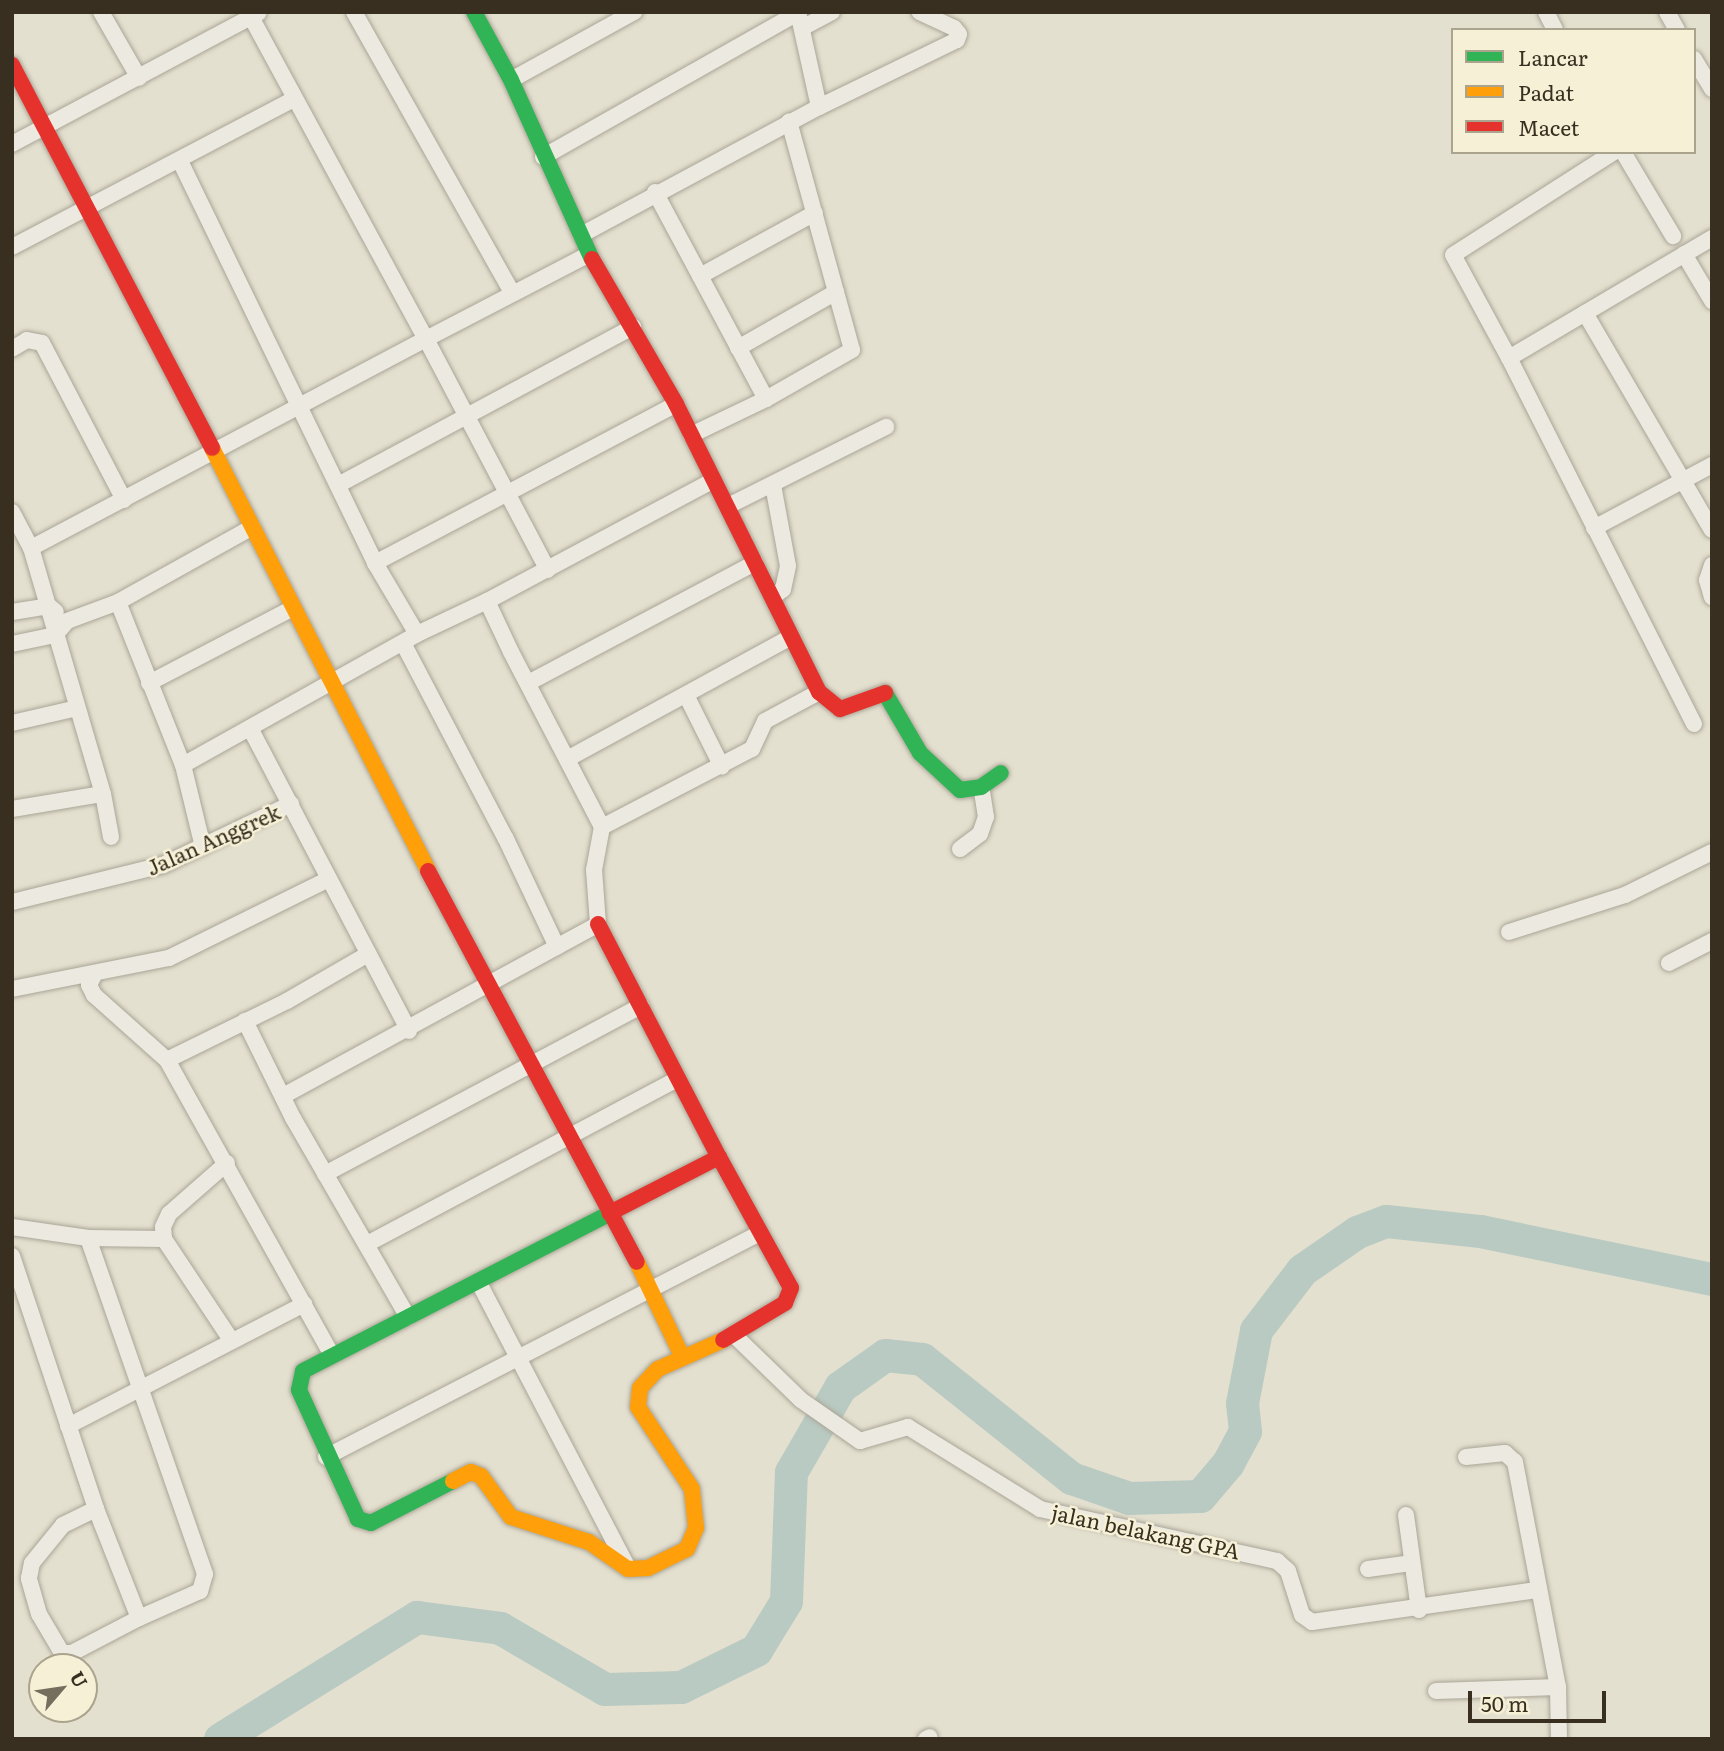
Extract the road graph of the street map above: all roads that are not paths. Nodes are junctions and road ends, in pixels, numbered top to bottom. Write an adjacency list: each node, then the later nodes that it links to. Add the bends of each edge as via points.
1 (101, 12): 15 (street)
2 (354, 12): 37 (street)
3 (474, 12): 16 (street)
4 (634, 12): 16 (street)
5 (832, 12): 10 (street)
6 (919, 12): 19 (street, via 954,28 957,40)
7 (1546, 12): 11 (street)
8 (1667, 12): 12 (street)
9 (255, 15): 15 (street); 18 (street)
10 (799, 18): 19 (street); 25 (street)
11 (1554, 28)
12 (1676, 28)
13 (1696, 62): 17 (street)
14 (12, 65): 21 (street)
15 (139, 78): 21 (street)
16 (511, 80): 25 (street)
17 (1712, 89)
18 (294, 99): 26 (street); 42 (street)
19 (819, 107): 20 (street)
20 (789, 121): 27 (street); 29 (street)
21 (46, 126): 22 (street); 28 (street)
22 (12, 144)
23 (1611, 154): 45 (street, via 1453,255)
24 (1624, 154): 31 (street)
25 (543, 156): 30 (street)
26 (180, 161): 28 (street); 48 (street)
27 (655, 192): 30 (street); 36 (street)
28 (90, 207): 33 (street); 52 (street)
29 (815, 213): 36 (street); 38 (street)
30 (581, 234): 34 (street)
31 (1673, 236)
32 (1712, 238): 35 (street)
33 (12, 247)
34 (590, 254): 37 (street); 41 (street)
35 (1684, 254): 39 (street); 40 (street)
36 (700, 276): 43 (street)
37 (512, 292): 42 (street)
38 (836, 292): 43 (street); 46 (street, via 852,350)
39 (1712, 301)
40 (1585, 313): 45 (street); 55 (street)
41 (633, 327): 47 (street); 49 (street)
42 (426, 339): 48 (street); 49 (street)
43 (738, 348): 46 (street)
44 (12, 349): 59 (street, via 27,340 42,343)
45 (1509, 358): 63 (street)
46 (766, 399): 51 (street)
47 (676, 404): 51 (street); 58 (street)
48 (299, 406): 52 (street); 56 (street)
49 (467, 418): 56 (street); 58 (street)
50 (886, 427): 57 (street)
51 (691, 435): 54 (street)
52 (214, 452): 59 (street); 62 (street)
53 (1712, 465): 55 (street)
54 (712, 481): 60 (street); 69 (street)
55 (1683, 481): 63 (street); 64 (street)
56 (338, 485): 66 (street)
57 (773, 485): 60 (street); 70 (street, via 788,566 783,589)
58 (506, 494): 66 (street); 69 (street)
59 (124, 500): 65 (street)
60 (728, 506): 67 (street)
61 (12, 512): 65 (street)
62 (253, 527): 73 (street); 75 (street)
63 (1594, 528): 90 (street)
64 (1712, 530)
65 (31, 548): 74 (street)
66 (375, 563): 78 (street)
67 (755, 563): 70 (street); 85 (street)
68 (1712, 565): 71 (street, via 1707,580)
69 (548, 570): 72 (street)
70 (773, 597): 80 (street)
71 (1712, 597)
72 (487, 601): 78 (street); 85 (street)
73 (118, 602): 77 (street); 83 (street)
74 (49, 606): 76 (street); 77 (street); 79 (street)
75 (293, 608): 83 (street); 84 (street)
76 (12, 612)
77 (67, 621): 79 (street)
78 (417, 634): 81 (street)
79 (55, 635): 82 (street); 88 (street)
80 (792, 637): 86 (street); 87 (street)
81 (402, 643): 84 (street); 110 (street, via 506,839)
82 (12, 644)
83 (149, 683): 93 (street)
84 (334, 683): 91 (street); 114 (street)
85 (528, 683): 92 (street)
86 (818, 692): 94 (street, via 765,720 752,749); 96 (street, via 840,709 877,693 889,694 920,753 936,763 960,790)
87 (686, 695): 92 (street); 94 (street)
88 (77, 708): 89 (street); 97 (street)
89 (12, 723)
90 (1694, 724)
91 (250, 728): 93 (street); 98 (street)
92 (569, 758): 100 (street)
93 (183, 765): 102 (street)
94 (722, 767): 100 (street)
95 (1001, 773): 96 (street)
96 (981, 787): 103 (street, via 986,817 980,834)
97 (103, 794): 99 (street); 101 (street)
98 (291, 804): 102 (street, Jalan Anggrek); 105 (street)
99 (12, 809)
100 (602, 827): 107 (street, via 594,870)
101 (111, 837)
102 (203, 846): 106 (street, Jalan Anggrek, via 118,878)
103 (960, 849)
104 (1712, 852): 108 (street, via 1625,895)
105 (329, 879): 111 (street); 113 (street, via 190,950)
106 (12, 902)
107 (598, 924): 110 (street); 116 (street)
108 (1509, 932)
109 (1712, 941): 112 (street)
110 (557, 947): 114 (street)
111 (368, 954): 117 (street); 118 (street)
112 (1669, 963)
113 (94, 975): 115 (street); 119 (street, via 89,985 94,995)
114 (487, 988): 118 (street); 120 (street)
115 (12, 989)
116 (641, 1006): 120 (street); 121 (street)
117 (245, 1021): 119 (street); 122 (street)
118 (409, 1031): 122 (street)
119 (167, 1060): 125 (street)
120 (528, 1065): 123 (street); 126 (street)
121 (677, 1079): 123 (street); 124 (street)
122 (283, 1096): 126 (street)
123 (567, 1140): 127 (street); 132 (street)
124 (719, 1157): 127 (street); 129 (street)
125 (228, 1163): 131 (street, via 169,1214); 136 (street)
126 (325, 1174): 132 (street)
127 (609, 1216): 134 (street); 135 (street)
128 (12, 1227): 130 (street)
129 (760, 1233): 135 (street); 138 (street, via 791,1288 790,1297)
130 (88, 1238): 131 (street); 143 (street)
131 (164, 1239): 139 (street)
132 (367, 1244): 137 (street)
133 (12, 1256): 144 (street)
134 (479, 1283): 137 (street); 141 (street)
135 (650, 1287): 141 (street); 142 (street)
136 (304, 1304): 139 (street); 140 (street)
137 (408, 1317): 140 (street)
138 (734, 1335): 142 (street); 153 (street, jalan belakang GPA, via 800,1400 860,1441 908,1427 1040,1509 1278,1561 1288,1571 1302,1615 1312,1622)
139 (231, 1340): 143 (street)
140 (332, 1355): 145 (street, via 299,1378)
141 (519, 1355): 145 (street); 150 (street)
142 (683, 1358): 150 (street, via 646,1378 638,1407 692,1489 695,1537 687,1549 656,1565)
143 (141, 1387): 144 (street); 154 (street, via 206,1583 200,1591)
144 (68, 1426): 147 (street)
145 (326, 1457): 150 (street, via 358,1519 371,1523 471,1472 481,1476 511,1517 589,1542)
146 (1466, 1457): 152 (street, via 1506,1454 1516,1462)
147 (96, 1509): 154 (street); 154 (street, via 63,1525 37,1552 29,1578 39,1614 62,1653 72,1653)
148 (1406, 1515): 149 (street)
149 (1411, 1563): 151 (street); 153 (street)
150 (628, 1569)
151 (1368, 1569)
152 (1537, 1590): 153 (street); 155 (street, via 1549,1628)
153 (1419, 1610)
154 (139, 1618)
155 (1558, 1686): 156 (street); 157 (street)
156 (1436, 1691)
157 (1559, 1739)

